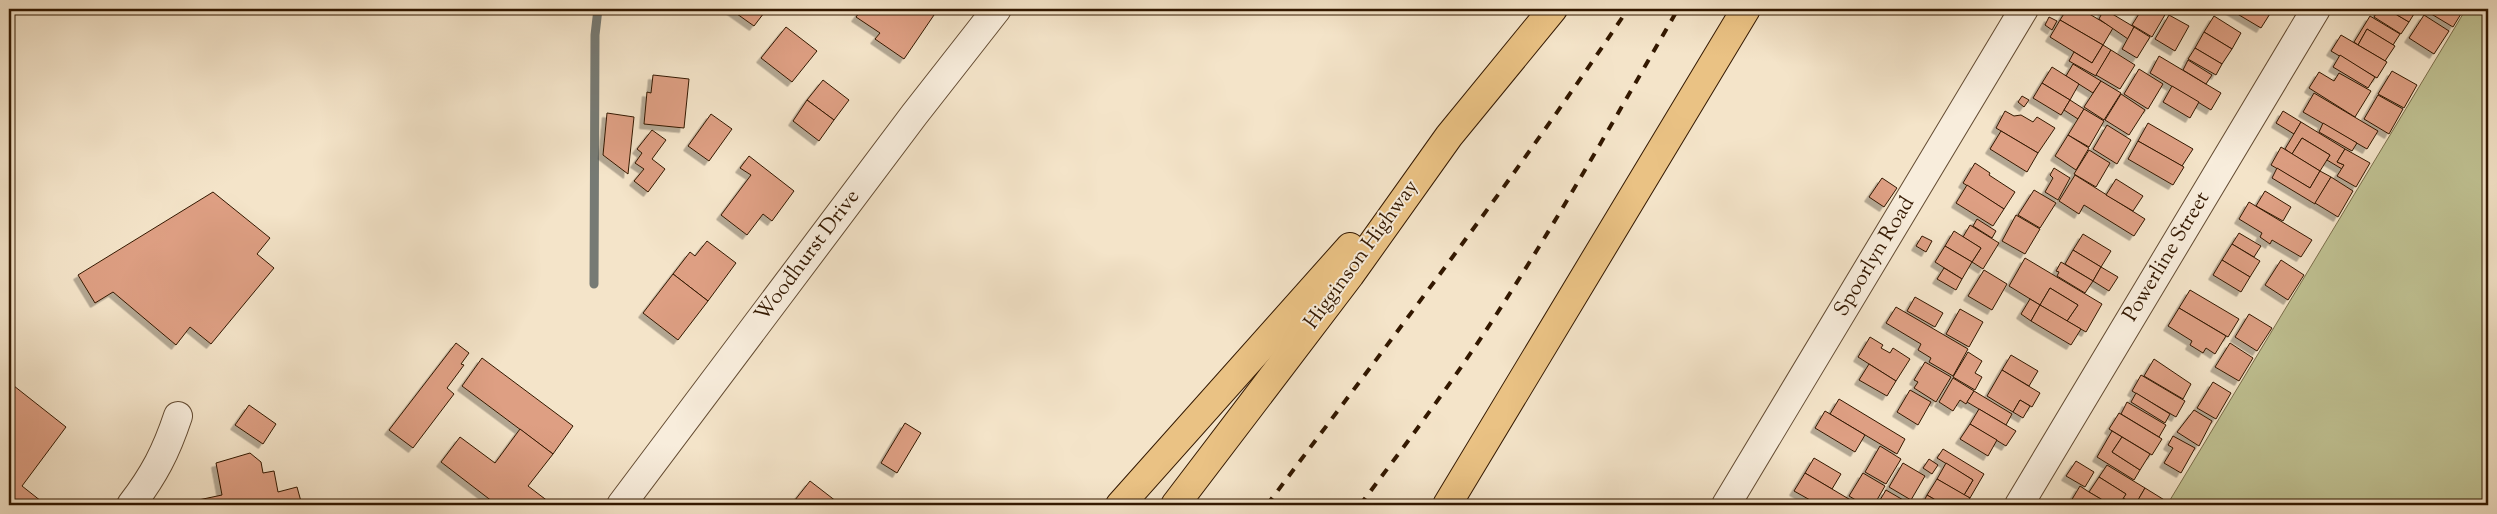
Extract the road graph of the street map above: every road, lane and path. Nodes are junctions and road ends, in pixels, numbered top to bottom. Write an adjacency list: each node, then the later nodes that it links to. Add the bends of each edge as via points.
1 (997, 9): 9 (street, Woodhurst Drive)
2 (1553, 9): 6 (highway, Higginson Highway)
3 (1746, 9): 12 (highway)
4 (2024, 9): 13 (street, Spoorlyn Road)
5 (2316, 9): 14 (street, Powerline Street)
6 (1448, 136): 10 (highway); 11 (highway, Higginson Highway, via 1350,275)
7 (178, 416): 8 (street, via 167,450 152,478)
8 (131, 505)
9 (621, 505)
10 (1120, 505)
11 (1175, 505)
12 (1447, 505)
13 (1726, 505)
14 (2019, 505)

